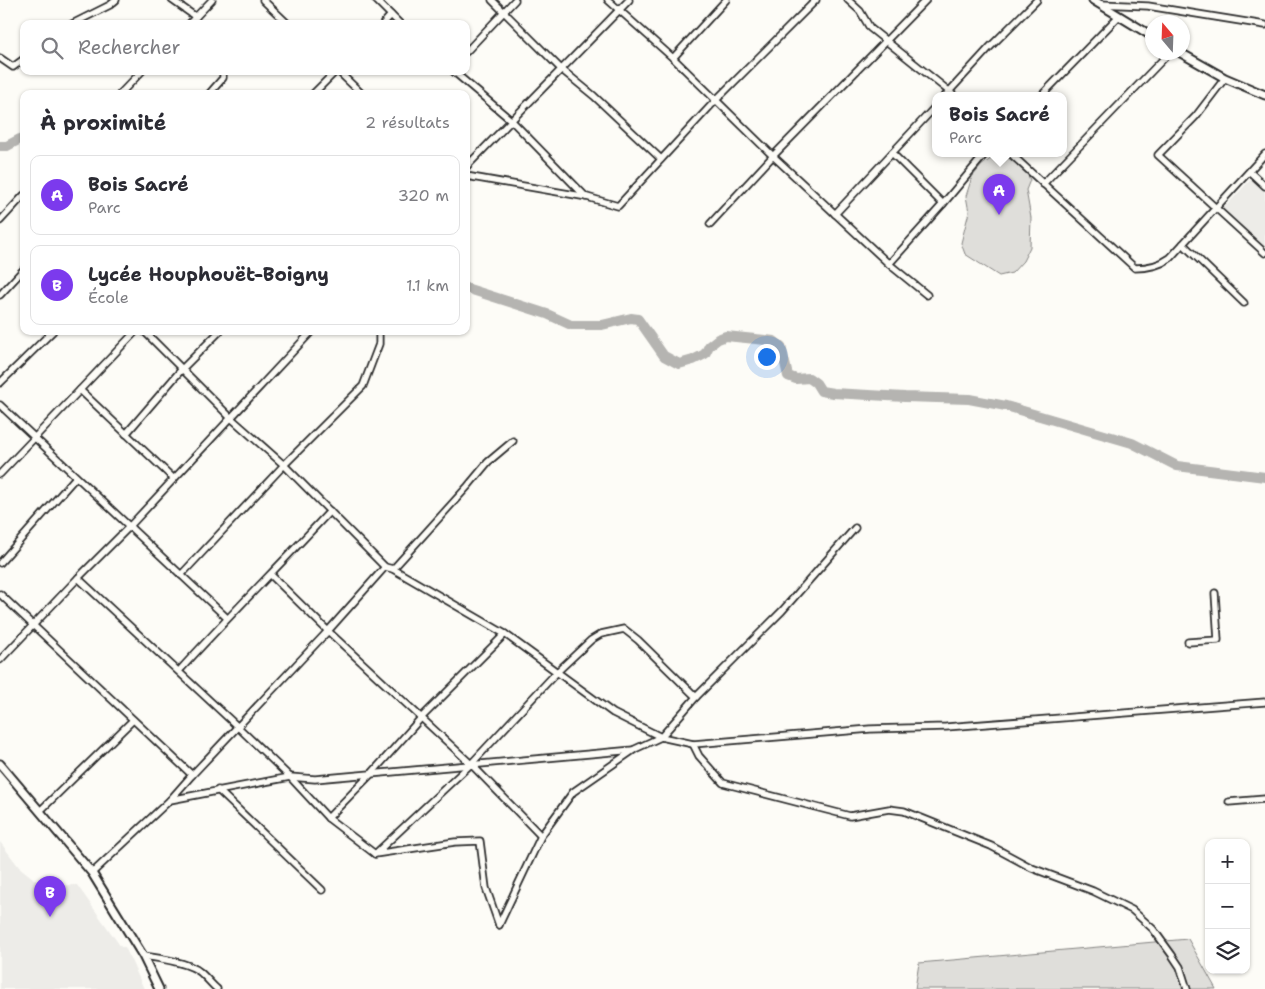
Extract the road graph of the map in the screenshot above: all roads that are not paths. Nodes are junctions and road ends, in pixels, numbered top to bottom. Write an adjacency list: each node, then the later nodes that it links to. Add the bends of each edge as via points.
1 (116, 0): 22 (street)
2 (172, 0): 21 (street)
3 (212, 0): 21 (street)
4 (263, 0): 24 (street)
5 (376, 0): 19 (street)
6 (492, 0): 18 (street)
7 (515, 0): 18 (street)
8 (608, 0): 17 (street)
9 (629, 0): 17 (street)
10 (726, 0): 32 (street)
11 (816, 0): 51 (street)
12 (848, 0): 29 (street, via 860,11 870,28)
13 (926, 0): 29 (street)
14 (1037, 0): 48 (street, via 989,48)
15 (1096, 2): 16 (street); 20 (main road)
16 (1114, 2): 27 (street)
17 (619, 11): 32 (street); 36 (street)
18 (504, 12): 30 (street); 36 (street)
19 (392, 15): 25 (street); 26 (street)
20 (1120, 16): 28 (main road); 49 (street)
21 (196, 17): 23 (street)
22 (80, 20)
23 (193, 20)
24 (284, 20)
25 (387, 20)
26 (396, 20)
27 (1265, 25)
28 (1145, 32)
29 (886, 41): 47 (street); 56 (street)
30 (470, 48)
31 (0, 58): 35 (street, via 14,67)
32 (674, 58): 51 (street)
33 (1190, 58): 42 (main road)
34 (1162, 60): 63 (street)
35 (20, 62)
36 (561, 69): 53 (street); 59 (street)
37 (138, 75): 43 (street)
38 (223, 75): 44 (street)
39 (333, 75): 45 (street)
40 (341, 75): 46 (street)
41 (458, 75): 53 (street)
42 (1225, 78): 50 (main road); 68 (street, via 1196,116 1158,155)
43 (124, 90)
44 (212, 90)
45 (317, 90)
46 (358, 90)
47 (946, 92)
48 (952, 92)
49 (1045, 92)
50 (1265, 95)
51 (716, 100): 56 (street); 59 (street)
52 (932, 110): 54 (street)
53 (512, 121): 60 (street); 65 (street)
54 (892, 153): 67 (street); 69 (street)
55 (1265, 154): 61 (street)
56 (773, 156): 69 (street); 71 (street)
57 (983, 157): 67 (street)
58 (1014, 157): 63 (street)
59 (661, 159): 65 (street, via 618,206)
60 (470, 163)
61 (1250, 172): 64 (street); 68 (street)
62 (470, 177): 65 (street)
63 (1043, 184): 72 (street, via 1135,268 1164,263)
64 (1265, 186)
65 (587, 197)
66 (20, 199): 70 (street)
67 (943, 204): 74 (street)
68 (1216, 208): 72 (street); 73 (street)
69 (835, 214): 74 (street)
70 (0, 221)
71 (710, 224)
72 (1183, 244): 78 (street)
73 (1265, 253)
74 (889, 264): 77 (street)
75 (20, 273): 76 (street)
76 (0, 295)
77 (927, 295)
78 (1244, 303)
79 (49, 335): 86 (street)
80 (132, 335): 87 (street)
81 (148, 335): 85 (street)
82 (216, 335): 85 (street)
83 (308, 335): 89 (street)
84 (378, 335): 93 (street, via 379,344 363,386)
85 (182, 369): 89 (street); 90 (street)
86 (0, 383)
87 (80, 390): 90 (street); 91 (street)
88 (0, 405): 91 (street)
89 (231, 418): 93 (street); 96 (street)
90 (126, 434): 96 (street)
91 (35, 437): 94 (street); 95 (street)
92 (513, 441): 102 (street, via 488,462)
93 (284, 465): 97 (street); 103 (street)
94 (0, 474)
95 (76, 476): 98 (street); 100 (street)
96 (174, 479): 98 (street)
97 (330, 511): 101 (street); 104 (street)
98 (129, 527): 103 (street); 105 (street)
99 (855, 528): 116 (street, via 782,611)
100 (0, 563)
101 (385, 567): 102 (street); 110 (street)
102 (393, 569): 111 (street)
103 (181, 575): 108 (street)
104 (271, 575): 108 (street); 110 (street)
105 (78, 578): 109 (street); 114 (street)
106 (1215, 593): 112 (street, via 1218,640)
107 (0, 594): 109 (street)
108 (227, 618): 114 (street)
109 (33, 626): 113 (street); 119 (street)
110 (328, 631): 118 (street); 120 (street)
111 (505, 634): 115 (street); 118 (street)
112 (1188, 642)
113 (0, 660)
114 (179, 671): 120 (street)
115 (557, 672): 116 (street, via 591,640 601,634 624,629); 121 (street, via 613,713); 125 (street)
116 (696, 697): 121 (street)
117 (1265, 702): 122 (street)
118 (421, 718): 125 (street); 126 (street)
119 (134, 720): 127 (street); 133 (street)
120 (238, 727): 127 (street); 128 (street)
121 (661, 738): 122 (street); 123 (street)
122 (693, 744): 142 (street, via 699,756 723,783 850,816 889,809 904,811 991,846 1032,868 1132,910 1172,955)
123 (635, 750): 125 (street); 135 (street, via 573,792)
124 (0, 764): 133 (main road)
125 (471, 764): 126 (street); 135 (street); 136 (street)
126 (372, 773): 128 (street, via 315,779); 134 (street)
127 (192, 775): 131 (street)
128 (290, 777): 129 (street); 134 (street)
129 (218, 790): 131 (street); 138 (street)
130 (1265, 798): 132 (street)
131 (170, 800): 137 (street)
132 (1229, 802)
133 (40, 812): 137 (main road)
134 (328, 818): 136 (street)
135 (542, 836): 136 (street, via 499,925 486,888 480,841)
136 (375, 854)
137 (92, 873): 139 (main road)
138 (322, 890)
139 (143, 956): 140 (main road); 141 (street, via 180,963 199,971)
140 (159, 989)
141 (217, 989)
142 (1188, 989)

